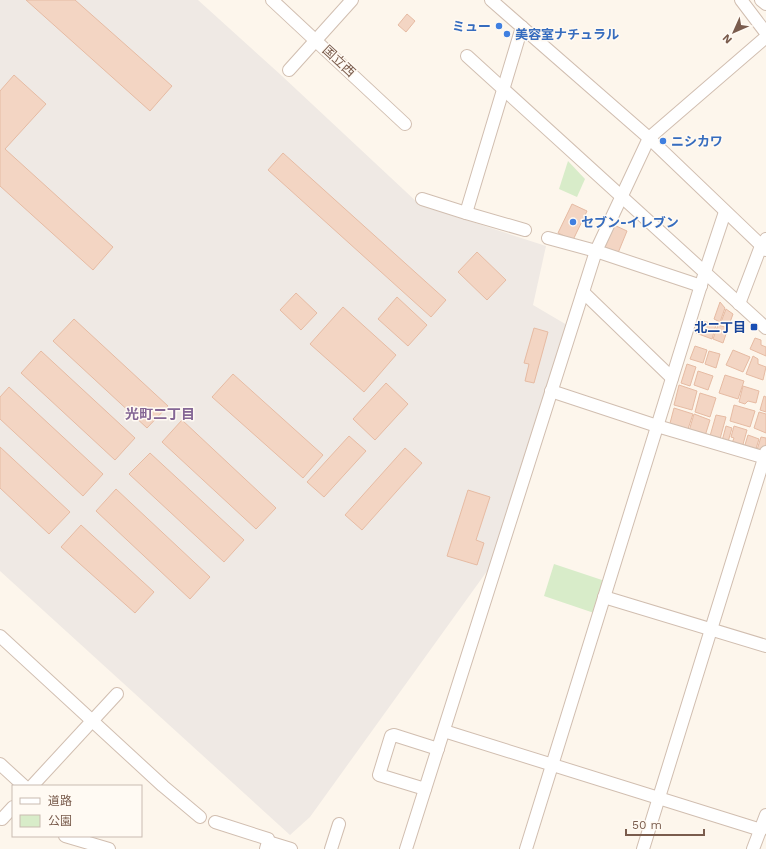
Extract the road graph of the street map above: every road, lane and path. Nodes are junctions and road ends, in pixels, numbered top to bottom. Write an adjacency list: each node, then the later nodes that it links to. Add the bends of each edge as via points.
1 (272, 0): 10 (street, 国立西)
2 (352, 0): 10 (street)
3 (491, 0): 7 (street)
4 (741, 0): 8 (street)
5 (762, 0): 6 (street)
6 (766, 4)
7 (522, 27): 13 (street); 15 (street)
8 (766, 33)
9 (766, 37): 15 (street)
10 (316, 40): 12 (street); 14 (street, 国立西)
11 (467, 56): 13 (street)
12 (289, 70)
13 (503, 89): 16 (street); 19 (street)
14 (405, 124)
15 (649, 138): 16 (street); 18 (street)
16 (622, 197): 23 (street); 24 (street)
17 (422, 199): 19 (street)
18 (725, 212): 22 (street); 24 (street)
19 (466, 213): 20 (street)
20 (525, 230)
21 (548, 238): 23 (street)
22 (764, 245): 27 (street)
23 (596, 251): 25 (street); 26 (street)
24 (705, 272): 25 (street); 27 (street)
25 (701, 286): 29 (street)
26 (583, 292): 29 (street); 30 (street)
27 (739, 304): 28 (street)
28 (766, 328)
29 (672, 378): 31 (street)
30 (551, 391): 31 (street); 39 (street)
31 (657, 426): 32 (street); 33 (street)
32 (765, 456): 34 (street)
33 (604, 597): 34 (street); 42 (street)
34 (711, 629): 36 (street); 46 (street)
35 (0, 636): 38 (street)
36 (766, 646)
37 (117, 694): 38 (street)
38 (93, 720): 44 (street); 49 (street)
39 (444, 731): 40 (street); 42 (street)
40 (438, 749): 45 (street); 45 (street, via 391,736 379,775)
41 (0, 764): 43 (street)
42 (552, 764): 46 (street); 60 (street)
43 (23, 785)
44 (33, 785)
45 (425, 789): 59 (street)
46 (659, 798): 53 (street); 61 (street)
47 (12, 809): 50 (street)
48 (766, 815): 53 (street)
49 (200, 817)
50 (5, 820)
51 (215, 822): 55 (street, via 268,839)
52 (339, 824): 58 (street)
53 (761, 830): 62 (street)
54 (68, 837): 56 (street)
55 (267, 845): 57 (street)
56 (109, 849)
57 (292, 849)
58 (331, 849)
59 (406, 849)
60 (526, 849)
61 (643, 849)
62 (753, 849)

